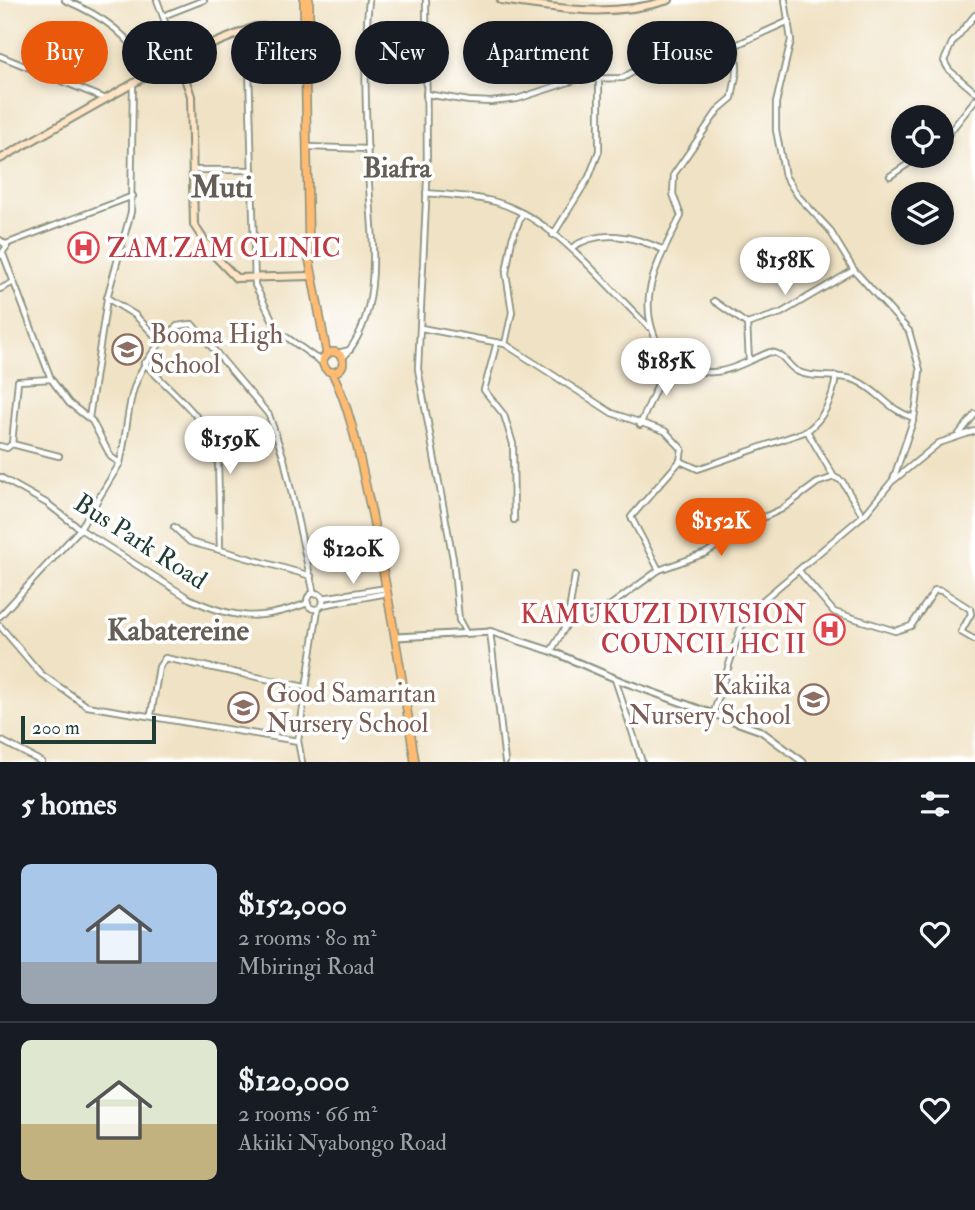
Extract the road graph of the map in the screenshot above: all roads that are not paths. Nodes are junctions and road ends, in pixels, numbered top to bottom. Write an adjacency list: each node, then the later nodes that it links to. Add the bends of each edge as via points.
1 (65, 0): 15 (street, via 106,19)
2 (157, 0): 11 (street)
3 (204, 0): 11 (street)
4 (306, 0): 13 (main road)
5 (369, 0): 32 (street)
6 (426, 0): 27 (street)
7 (501, 0): 8 (main road, via 596,12)
8 (669, 0)
9 (785, 0): 14 (street)
10 (975, 15): 26 (street, via 944,61 948,70)
11 (163, 16): 12 (street)
12 (165, 21)
13 (306, 21)
14 (789, 21): 16 (street); 47 (street, via 791,40 776,103 778,154 790,187 828,229)
15 (122, 32)
16 (737, 45)
17 (0, 56): 28 (street)
18 (130, 84): 28 (main road)
19 (133, 84): 39 (street)
20 (187, 84): 35 (main road)
21 (249, 84): 36 (street)
22 (307, 84): 31 (main road)
23 (563, 84): 27 (street, via 491,102)
24 (599, 84): 41 (street, via 599,151 589,177)
25 (734, 84): 45 (street, via 732,98 719,109 674,174 673,194 681,216)
26 (975, 92)
27 (426, 94): 38 (street)
28 (106, 100): 33 (main road)
29 (975, 100): 30 (street)
30 (954, 127)
31 (309, 147): 32 (street); 48 (main road)
32 (368, 149): 60 (street, via 372,283 350,350)
33 (0, 159)
34 (902, 168): 37 (street)
35 (193, 170): 36 (street); 49 (main road, via 192,211 197,231 233,277)
36 (252, 170): 49 (street)
37 (890, 176)
38 (426, 193): 40 (street, via 497,202); 55 (street)
39 (133, 196): 43 (street); 52 (street)
40 (522, 214): 41 (street); 59 (street, via 506,273 512,312)
41 (553, 235): 44 (street)
42 (0, 240): 43 (street)
43 (6, 244): 46 (street)
44 (571, 248): 45 (street, via 589,238 615,235); 56 (street)
45 (664, 250): 56 (street, via 647,307)
46 (1, 255): 50 (street)
47 (854, 270): 54 (street, via 781,313); 68 (street, via 913,340 919,370)
48 (312, 276): 49 (main road); 60 (main road)
49 (253, 279): 60 (street, via 272,323 289,341 314,358)
50 (12, 283): 51 (street); 65 (street)
51 (0, 289)
52 (107, 298): 57 (street, via 135,315); 69 (street)
53 (714, 301): 54 (street)
54 (747, 324): 61 (street)
55 (421, 328): 58 (street); 99 (street, via 418,369 453,559 459,620)
56 (650, 328): 62 (street)
57 (161, 342): 63 (street); 90 (street, via 177,326 192,324 268,415 284,459)
58 (497, 342): 59 (street); 83 (street, via 484,390 503,415 513,444)
59 (505, 344): 70 (street, via 612,413)
60 (333, 358): 66 (main road); 66 (main road, via 332,372)
61 (749, 360): 62 (street, via 715,372 698,372); 64 (street, via 777,353 795,369)
62 (668, 361): 70 (street)
63 (144, 363): 78 (street, via 129,397); 86 (street, via 215,445)
64 (836, 376): 68 (street, via 863,384 892,410); 71 (street, via 820,421)
65 (51, 379): 69 (street); 74 (street, via 17,383)
66 (341, 389): 91 (main road)
67 (975, 414): 73 (street)
68 (914, 418): 81 (street)
69 (89, 419): 78 (street, via 111,457)
70 (640, 425): 77 (street, via 665,431 675,439 682,449)
71 (807, 431): 77 (street, via 698,469); 80 (street)
72 (975, 431): 73 (street)
73 (959, 435): 81 (street, via 939,443)
74 (12, 444): 75 (street); 76 (street)
75 (0, 446)
76 (59, 456)
77 (680, 461): 87 (street, via 631,517)
78 (120, 463): 85 (street)
79 (0, 477): 85 (street, Bus Park Road)
80 (834, 477): 82 (street, via 842,481); 87 (street, via 817,482 782,509 706,553)
81 (893, 480): 82 (street)
82 (863, 516): 88 (street)
83 (513, 520)
84 (174, 527): 86 (street, via 190,542)
85 (80, 529): 94 (street, Bus Park Road, via 209,607 259,618); 96 (street)
86 (220, 550): 90 (street)
87 (659, 570): 97 (street, via 601,612)
88 (799, 570): 102 (street, via 834,612 895,631 911,626 935,590 942,591 970,609 961,632); 106 (street, via 763,600 741,627)
89 (575, 575): 97 (street)
90 (311, 576): 92 (street)
91 (388, 590): 93 (street); 95 (street); 101 (main road)
92 (314, 594): 93 (street); 94 (street)
93 (322, 598): 95 (street)
94 (308, 603): 95 (street)
95 (320, 607): 105 (street)
96 (0, 616)
97 (567, 624): 103 (street)
98 (0, 626): 107 (street, via 30,664 79,702 98,709)
99 (465, 631): 100 (street); 101 (street)
100 (490, 631): 103 (street); 113 (street)
101 (396, 637): 112 (main road)
102 (975, 640)
103 (551, 651): 104 (street)
104 (615, 679): 106 (street); 114 (street)
105 (305, 687): 107 (street, via 165,658 159,667); 109 (street)
106 (714, 712): 115 (street, via 761,731)
107 (151, 715): 109 (street)
108 (0, 740): 110 (street)
109 (299, 741): 111 (street)
110 (42, 762)
111 (302, 762)
112 (415, 762)
113 (505, 762)
114 (642, 762)
115 (803, 762)

